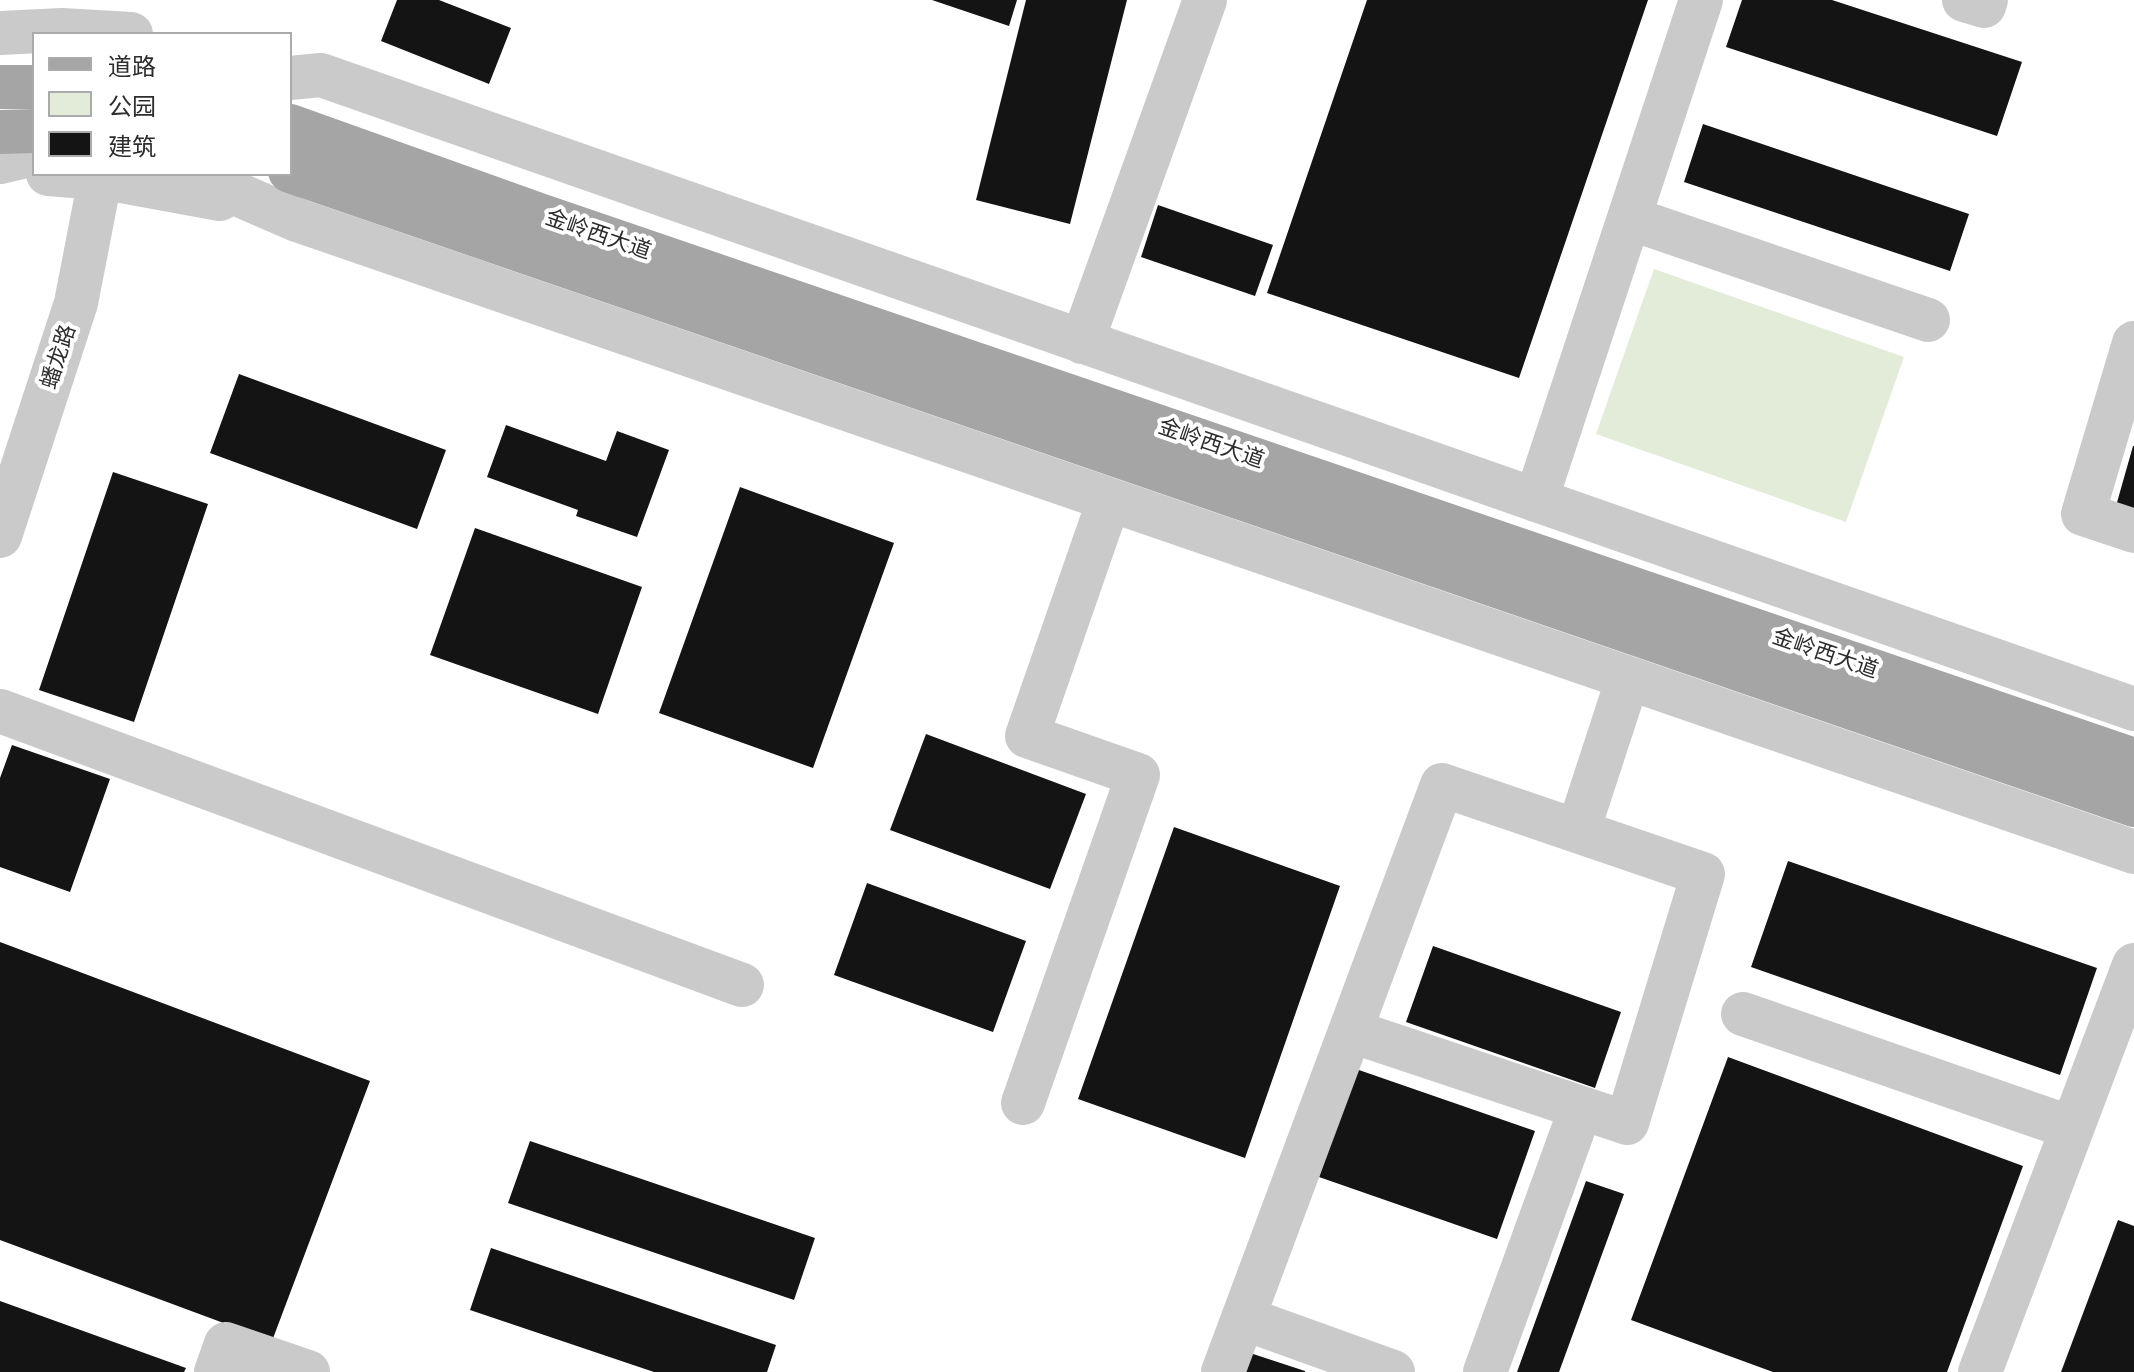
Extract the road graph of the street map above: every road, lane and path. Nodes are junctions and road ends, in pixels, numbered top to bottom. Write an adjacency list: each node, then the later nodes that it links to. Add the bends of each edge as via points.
1 (125, 0): 6 (street)
2 (1205, 0): 27 (street)
3 (1701, 0): 24 (street)
4 (1964, 0): 5 (street, via 1984,6)
5 (1986, 0)
6 (121, 32)
7 (0, 33): 8 (street)
8 (32, 33)
9 (0, 59): 10 (street)
10 (32, 68)
11 (300, 73): 27 (street)
12 (0, 87): 13 (main road)
13 (32, 87)
14 (292, 127): 36 (main road, 金岭西大道)
15 (32, 131): 16 (main road)
16 (0, 132)
17 (32, 154): 18 (street)
18 (0, 162)
19 (292, 172): 37 (main road, 金岭西大道)
20 (0, 173): 21 (street)
21 (32, 174)
22 (100, 176): 25 (street); 32 (street, 蟠龙路, via 76,303)
23 (196, 176): 25 (street)
24 (1629, 218): 26 (street); 30 (street)
25 (297, 220): 29 (street)
26 (1928, 320)
27 (1082, 342): 30 (street)
28 (2134, 343): 31 (street, via 2083,514)
29 (1109, 500): 33 (street); 44 (street, via 1027,736 1138,775)
30 (1536, 500): 34 (street)
31 (2134, 531)
32 (0, 536)
33 (1628, 678): 38 (street); 39 (street)
34 (2134, 709)
35 (0, 711): 41 (street)
36 (2134, 760)
37 (2134, 805)
38 (1578, 831): 43 (street, via 1442,785); 45 (street, via 1703,874 1627,1123)
39 (2134, 852)
40 (2134, 965): 46 (street)
41 (742, 985)
42 (1743, 1014): 46 (street)
43 (1351, 1031): 45 (street); 47 (street)
44 (1023, 1103)
45 (1581, 1108): 52 (street)
46 (2072, 1128): 53 (street)
47 (1243, 1318): 50 (street); 51 (street)
48 (216, 1372): 49 (street, via 226,1344)
49 (308, 1372)
50 (1223, 1372)
51 (1393, 1372)
52 (1485, 1372)
53 (1980, 1372)

